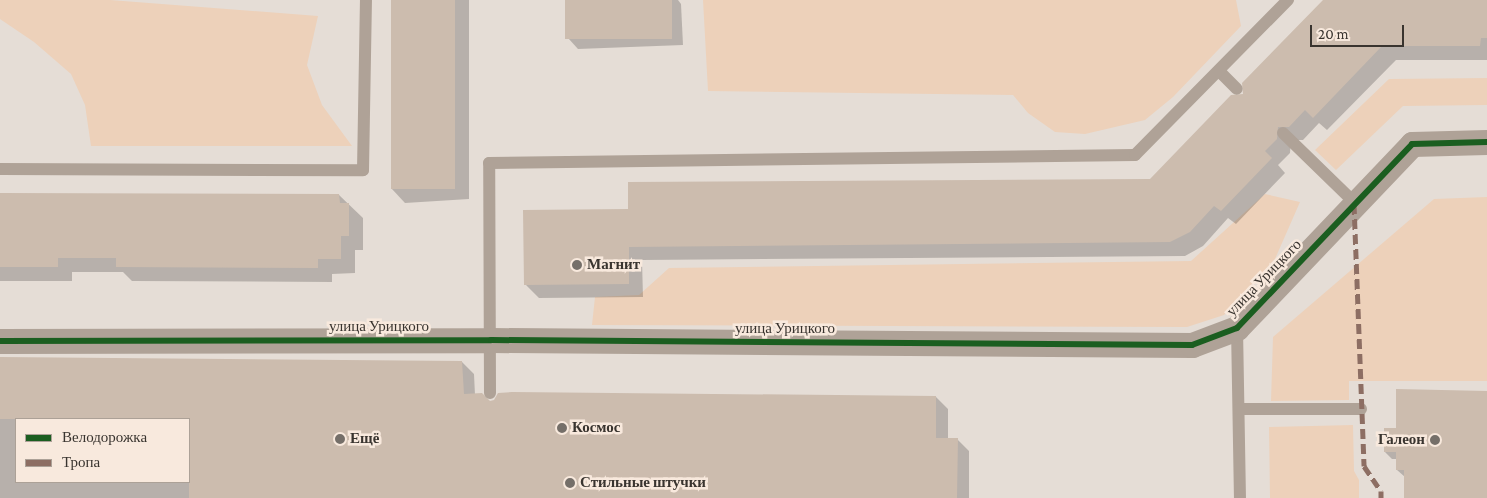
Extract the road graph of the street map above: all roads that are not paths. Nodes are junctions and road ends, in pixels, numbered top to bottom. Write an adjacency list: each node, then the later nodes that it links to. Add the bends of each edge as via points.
1 (366, 0): 7 (lane, via 363,170)
2 (1288, 0): 3 (lane)
3 (1219, 71): 4 (lane); 10 (lane, via 1134,155 489,163)
4 (1237, 89)
5 (1283, 133): 8 (lane)
6 (1487, 142): 8 (street, улица Урицкого, via 1412,144)
7 (0, 169)
8 (1354, 202): 9 (street, улица Урицкого)
9 (1237, 328): 10 (street, улица Урицкого, via 1192,345); 13 (lane)
10 (491, 340): 11 (street, улица Урицкого); 12 (lane)
11 (0, 341)
12 (490, 393)
13 (1239, 409): 14 (lane); 15 (lane)
14 (1361, 409)
15 (1240, 498)

